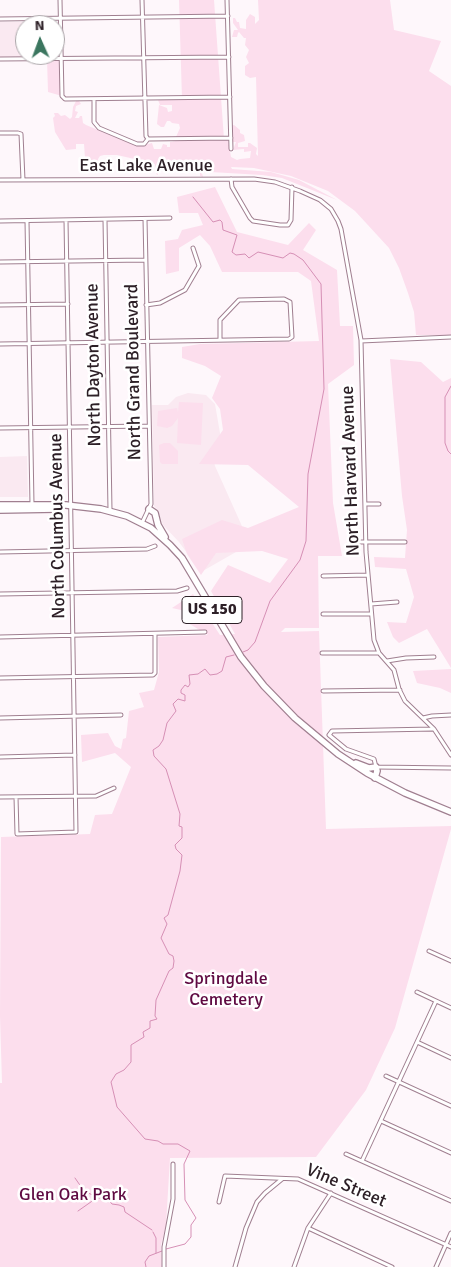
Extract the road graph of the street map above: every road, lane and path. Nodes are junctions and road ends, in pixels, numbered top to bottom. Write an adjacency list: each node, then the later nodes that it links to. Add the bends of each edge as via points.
1 (60, 0): 4 (street)
2 (142, 0): 6 (street)
3 (227, 0): 5 (street)
4 (60, 15)
5 (228, 16): 6 (street); 10 (street)
6 (143, 17): 7 (street); 11 (street)
7 (65, 18)
8 (0, 19): 9 (street)
9 (15, 19)
10 (228, 57): 11 (street); 16 (street)
11 (144, 58): 14 (street); 17 (street)
12 (0, 59): 13 (street)
13 (15, 59)
14 (65, 59)
15 (62, 65): 18 (street, via 64,98)
16 (230, 97): 17 (street); 20 (street)
17 (145, 98): 18 (street); 21 (street)
18 (94, 99): 21 (street, via 95,123 99,128 137,144 144,144)
19 (0, 133): 25 (street, via 21,134)
20 (231, 138): 21 (street); 22 (street)
21 (148, 139)
22 (231, 149)
23 (231, 179): 25 (street, East Lake Avenue); 26 (street, East Lake Avenue, via 260,180); 26 (street, via 232,187 253,221 280,225 287,225 291,220)
24 (0, 180): 25 (street, East Lake Avenue)
25 (23, 180)
26 (292, 187): 45 (street, North Harvard Avenue, via 324,203 339,222)
27 (170, 218): 28 (street)
28 (144, 219): 30 (street); 34 (street, North Grand Boulevard)
29 (66, 220): 30 (street); 32 (street); 35 (street, North Columbus Avenue)
30 (105, 220): 36 (street, North Dayton Avenue)
31 (0, 221): 32 (street)
32 (27, 221): 38 (street)
33 (194, 248): 42 (street, via 199,266 185,290 159,304)
34 (145, 260): 36 (street); 42 (street, North Grand Boulevard)
35 (67, 261): 36 (street); 38 (street); 39 (street, North Columbus Avenue)
36 (106, 261): 48 (street, North Dayton Avenue)
37 (0, 262): 38 (street)
38 (27, 262): 41 (street)
39 (68, 304): 41 (street); 47 (street, North Columbus Avenue)
40 (0, 305): 41 (street)
41 (28, 305): 50 (street)
42 (146, 305): 46 (street, North Grand Boulevard)
43 (451, 337): 45 (street)
44 (220, 340): 44 (street, via 220,320 238,301 284,299 291,304 292,338); 46 (street)
45 (361, 340): 56 (street, North Harvard Avenue)
46 (147, 342): 48 (street); 52 (street, North Grand Boulevard)
47 (68, 343): 48 (street); 50 (street); 54 (street, North Columbus Avenue)
48 (107, 343): 51 (street, North Dayton Avenue)
49 (0, 344): 50 (street)
50 (29, 344): 53 (street)
51 (109, 426): 52 (street); 54 (street); 62 (street, North Dayton Avenue)
52 (149, 426): 61 (street, North Grand Boulevard)
53 (31, 427): 54 (street); 55 (street); 58 (street)
54 (70, 427): 60 (street, North Columbus Avenue)
55 (0, 428)
56 (365, 504): 57 (street); 66 (street, North Harvard Avenue)
57 (379, 504)
58 (32, 505): 59 (highway, US 150); 60 (highway, US 150)
59 (1, 507): 60 (highway, US 150, via 9,510)
60 (71, 507): 62 (highway, US 150); 69 (street, North Columbus Avenue)
61 (149, 509): 63 (street, North Grand Boulevard); 67 (highway, via 155,513 159,527)
62 (110, 510): 63 (highway, US 150)
63 (142, 523): 67 (highway, US 150)
64 (354, 542): 66 (street)
65 (404, 542): 66 (street)
66 (366, 543): 72 (street, North Harvard Avenue)
67 (171, 545): 98 (highway, US 150, via 250,669 290,713)
68 (155, 546): 69 (street, via 147,549)
69 (71, 551): 70 (street); 74 (street, North Columbus Avenue)
70 (0, 552)
71 (323, 576): 72 (street)
72 (368, 576): 77 (street, North Harvard Avenue)
73 (186, 588): 74 (street, via 176,591)
74 (72, 593): 75 (street); 82 (street, North Columbus Avenue)
75 (0, 594)
76 (397, 602): 77 (street)
77 (370, 604): 79 (street, North Harvard Avenue)
78 (322, 614): 79 (street)
79 (372, 614): 84 (street, North Harvard Avenue, via 374,640)
80 (205, 632): 81 (street)
81 (155, 634): 82 (street); 88 (street, via 154,674)
82 (73, 636): 83 (street); 88 (street, North Columbus Avenue)
83 (0, 637)
84 (379, 652): 85 (street); 87 (street, North Harvard Avenue)
85 (322, 653)
86 (434, 656): 87 (street)
87 (387, 661): 90 (street, North Harvard Avenue)
88 (74, 676): 89 (street); 94 (street, North Columbus Avenue)
89 (0, 678)
90 (400, 690): 91 (street); 96 (street, North Harvard Avenue, via 406,702)
91 (323, 691)
92 (121, 715): 94 (street)
93 (451, 715): 96 (street)
94 (74, 716): 95 (street); 99 (street, North Columbus Avenue)
95 (0, 718)
96 (422, 718): 97 (street, North Harvard Avenue)
97 (434, 729): 100 (street, North Harvard Avenue); 103 (street, via 330,733 331,738 346,749 374,759)
98 (338, 754): 103 (highway, via 362,766); 104 (highway, US 150)
99 (75, 755): 101 (street); 106 (street, North Columbus Avenue)
100 (451, 755)
101 (0, 757)
102 (451, 768): 103 (street)
103 (379, 769): 104 (highway)
104 (375, 778): 109 (highway, US 150)
105 (114, 788): 106 (street, via 97,795)
106 (76, 796): 108 (street); 108 (street, North Columbus Avenue, via 76,832 17,834)
107 (0, 797): 108 (street)
108 (16, 797)
109 (451, 812)
110 (429, 951): 111 (street)
111 (451, 961)
112 (417, 992): 113 (street)
113 (436, 1001): 114 (street); 115 (street)
114 (451, 1008)
115 (416, 1042): 116 (street); 118 (street)
116 (451, 1058)
117 (386, 1076): 118 (street)
118 (398, 1082): 119 (street); 120 (street)
119 (451, 1106)
120 (381, 1121): 121 (street); 123 (street)
121 (451, 1152)
122 (346, 1154): 123 (street)
123 (362, 1161): 128 (street)
124 (173, 1164): 133 (street, via 172,1210 164,1247)
125 (282, 1178): 126 (street, Vine Street, via 301,1179); 127 (street, Vine Street, via 225,1176); 134 (street, via 258,1202)
126 (331, 1193): 129 (street); 131 (street, Vine Street)
127 (219, 1202)
128 (451, 1202)
129 (308, 1228): 135 (street); 136 (street)
130 (451, 1233): 131 (street)
131 (446, 1245): 132 (street, Vine Street); 137 (street)
132 (451, 1247)
133 (164, 1267)
134 (234, 1267)
135 (294, 1267)
136 (392, 1267)
137 (436, 1267)

